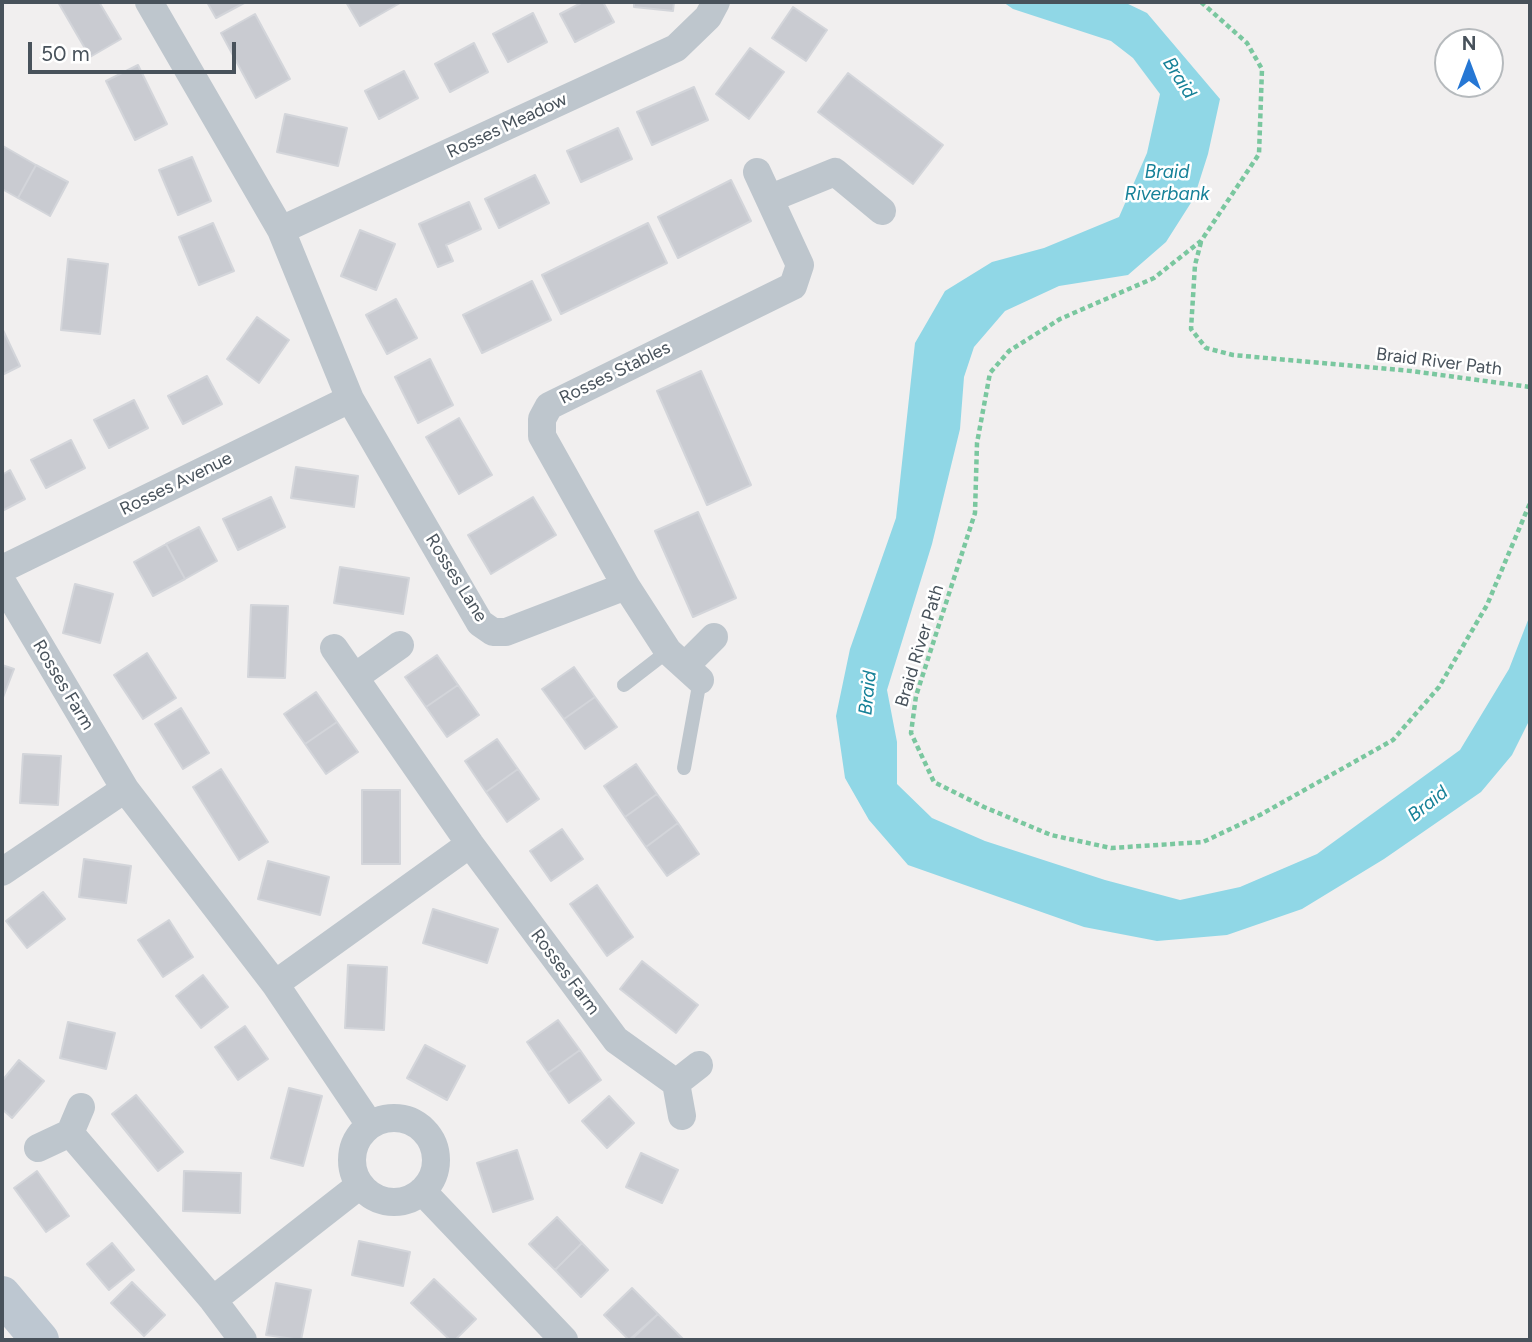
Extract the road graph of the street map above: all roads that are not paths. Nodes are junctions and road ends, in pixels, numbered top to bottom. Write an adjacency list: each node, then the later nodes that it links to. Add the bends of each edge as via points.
1 (149, 2): 6 (street)
2 (716, 2): 6 (street, Rosses Meadow, via 709,17 676,48)
3 (757, 173): 4 (street, Rosses Stables)
4 (771, 198): 5 (street, via 835,173); 10 (street, Rosses Stables, via 800,265 793,286 549,406 542,419 542,436)
5 (881, 211)
6 (281, 230): 7 (street)
7 (350, 399): 8 (street, Rosses Avenue); 10 (street, Rosses Lane, via 480,623 492,632 506,632)
8 (2, 569)
9 (2, 582): 18 (street, Rosses Farm)
10 (626, 586): 14 (street, Rosses Stables)
11 (714, 637): 14 (street)
12 (400, 645): 15 (street)
13 (334, 648): 15 (street, Rosses Farm)
14 (684, 666): 16 (lane); 17 (lane)
15 (355, 677): 19 (street, Rosses Farm)
16 (624, 685)
17 (684, 768)
18 (125, 789): 20 (street); 21 (street, Rosses Farm)
19 (470, 844): 21 (street); 23 (street, Rosses Farm, via 616,1040)
20 (2, 872)
21 (275, 984): 26 (street, Rosses Farm)
22 (699, 1065): 23 (street)
23 (676, 1083): 25 (street)
24 (81, 1107): 27 (street)
25 (682, 1116)
26 (370, 1125): 29 (street, via 354,1146 354,1173); 30 (street, via 397,1117 423,1128 431,1140 436,1167)
27 (70, 1133): 28 (street); 32 (street)
28 (38, 1148)
29 (360, 1185): 30 (street, via 390,1202 401,1202); 32 (street)
30 (422, 1191): 35 (street)
31 (2, 1295): 33 (street)
32 (214, 1300): 34 (street)
33 (40, 1340)
34 (243, 1340)
35 (564, 1340)

